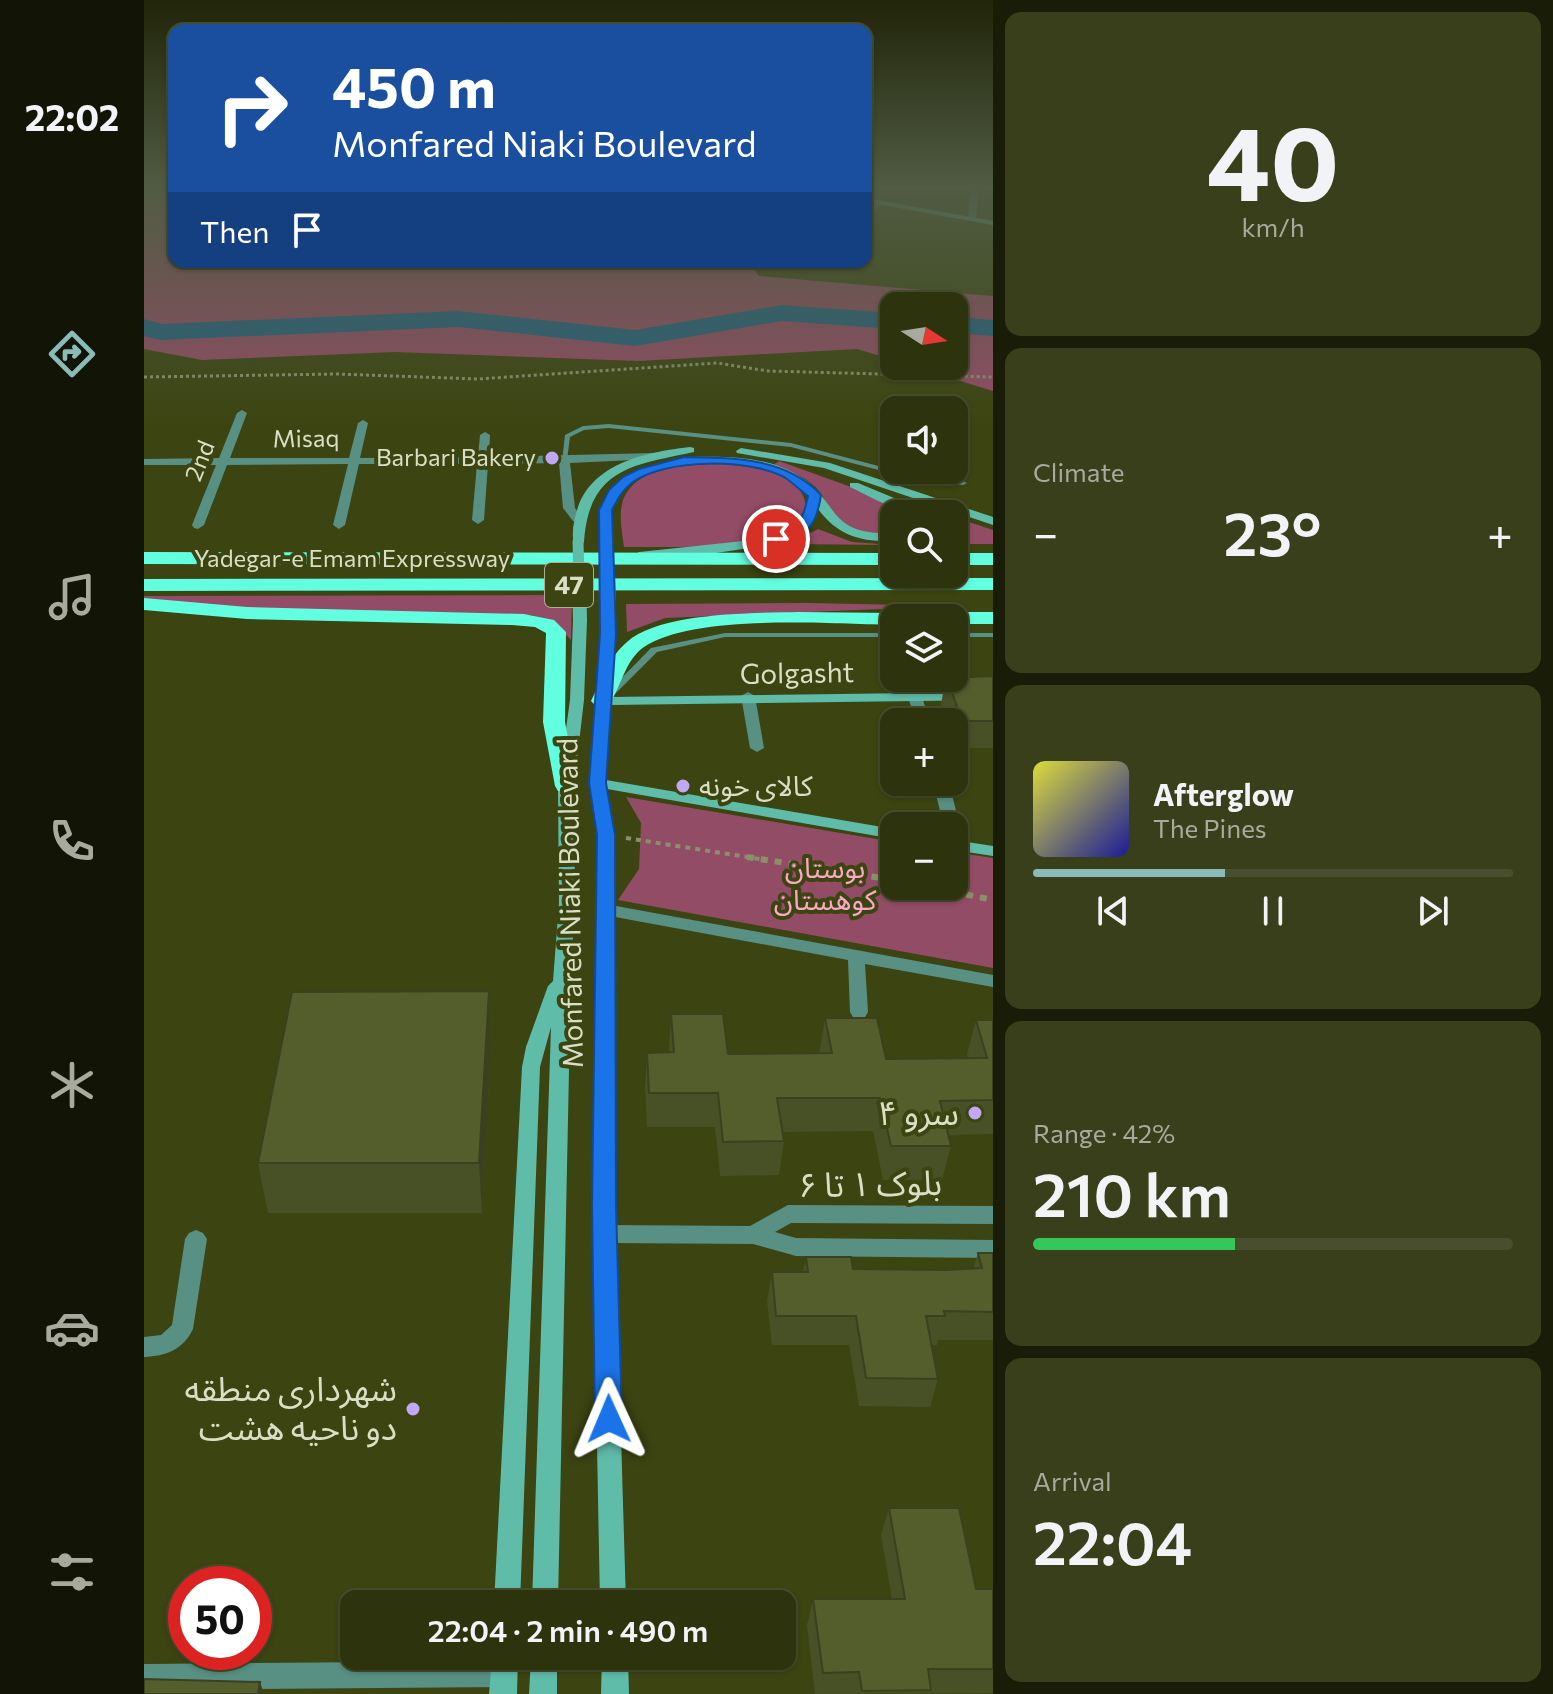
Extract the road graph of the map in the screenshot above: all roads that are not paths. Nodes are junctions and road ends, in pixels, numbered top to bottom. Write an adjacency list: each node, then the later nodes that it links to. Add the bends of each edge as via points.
1 (242, 413): 10 (street, 2nd)
2 (363, 423): 6 (street)
3 (485, 435): 8 (street)
4 (655, 456): 5 (main road, via 705,449); 7 (street, Misaq); 14 (main road, via 602,480)
5 (770, 456): 13 (main road); 16 (main road, via 826,465)
6 (356, 460): 8 (street, Misaq); 10 (street, Misaq); 18 (street)
7 (564, 460): 8 (street, Misaq); 11 (lane, via 567,436 583,428 609,426 791,445); 14 (street, via 569,508)
8 (484, 461): 15 (street)
9 (144, 462): 10 (street, Misaq)
10 (224, 462): 17 (street, 2nd)
11 (880, 468)
12 (815, 495): 19 (main road, via 830,520 844,531); 20 (main road, via 810,520 784,537); 37 (main road, Monfared Niaki Boulevard, bridge, via 788,474 720,460 672,463 636,475 613,493 606,510 609,607)
13 (890, 500)
14 (577, 519): 41 (main road, Monfared Niaki Boulevard, bridge, via 577,700)
15 (478, 520)
16 (993, 521)
17 (198, 525)
18 (339, 525)
19 (880, 537)
20 (628, 557): 21 (highway, Yadegar-e Emam Expressway / 47); 22 (highway, Yadegar-e Emam Expressway / 47)
21 (144, 558)
22 (880, 559)
23 (968, 559): 24 (highway)
24 (993, 559)
25 (993, 584): 26 (highway, Yadegar-e Emam Expressway / 47)
26 (144, 585)
27 (144, 604): 41 (highway, via 247,613 512,619 551,626 556,632 554,722)
28 (968, 618): 29 (highway)
29 (993, 618)
30 (880, 619): 37 (highway, via 709,622 658,631 621,660)
31 (880, 635): 37 (lane, via 725,635 654,650)
32 (968, 635): 33 (lane)
33 (993, 635)
34 (993, 696): 35 (main road, Golgasht)
35 (915, 697): 36 (main road, Golgasht); 38 (street)
36 (749, 698): 37 (main road, Golgasht); 39 (street)
37 (602, 701): 40 (main road, Monfared Niaki Boulevard)
38 (919, 708)
39 (757, 748)
40 (598, 783): 42 (main road); 45 (main road, Monfared Niaki Boulevard, via 606,835)
41 (566, 786): 47 (main road, Monfared Niaki Boulevard)
42 (880, 832)
43 (968, 845): 44 (main road)
44 (993, 851)
45 (605, 910): 46 (street); 51 (main road, Monfared Niaki Boulevard)
46 (856, 956): 48 (street); 49 (street)
47 (562, 973): 56 (main road, via 531,1067); 57 (main road, Monfared Niaki Boulevard)
48 (993, 981)
49 (859, 1012)
50 (993, 1215): 52 (street, بلوک ۱ تا ۶, via 788,1214)
51 (604, 1234): 52 (street); 58 (main road, Monfared Niaki Boulevard)
52 (753, 1235): 54 (street, via 796,1247)
53 (196, 1239): 55 (street, via 182,1329 171,1342)
54 (993, 1249)
55 (144, 1347)
56 (508, 1590)
57 (545, 1590)
58 (613, 1590)
59 (544, 1670): 63 (main road)
60 (615, 1670): 64 (main road)
61 (504, 1675): 62 (street)
62 (144, 1677)
63 (543, 1694)
64 (615, 1694)

